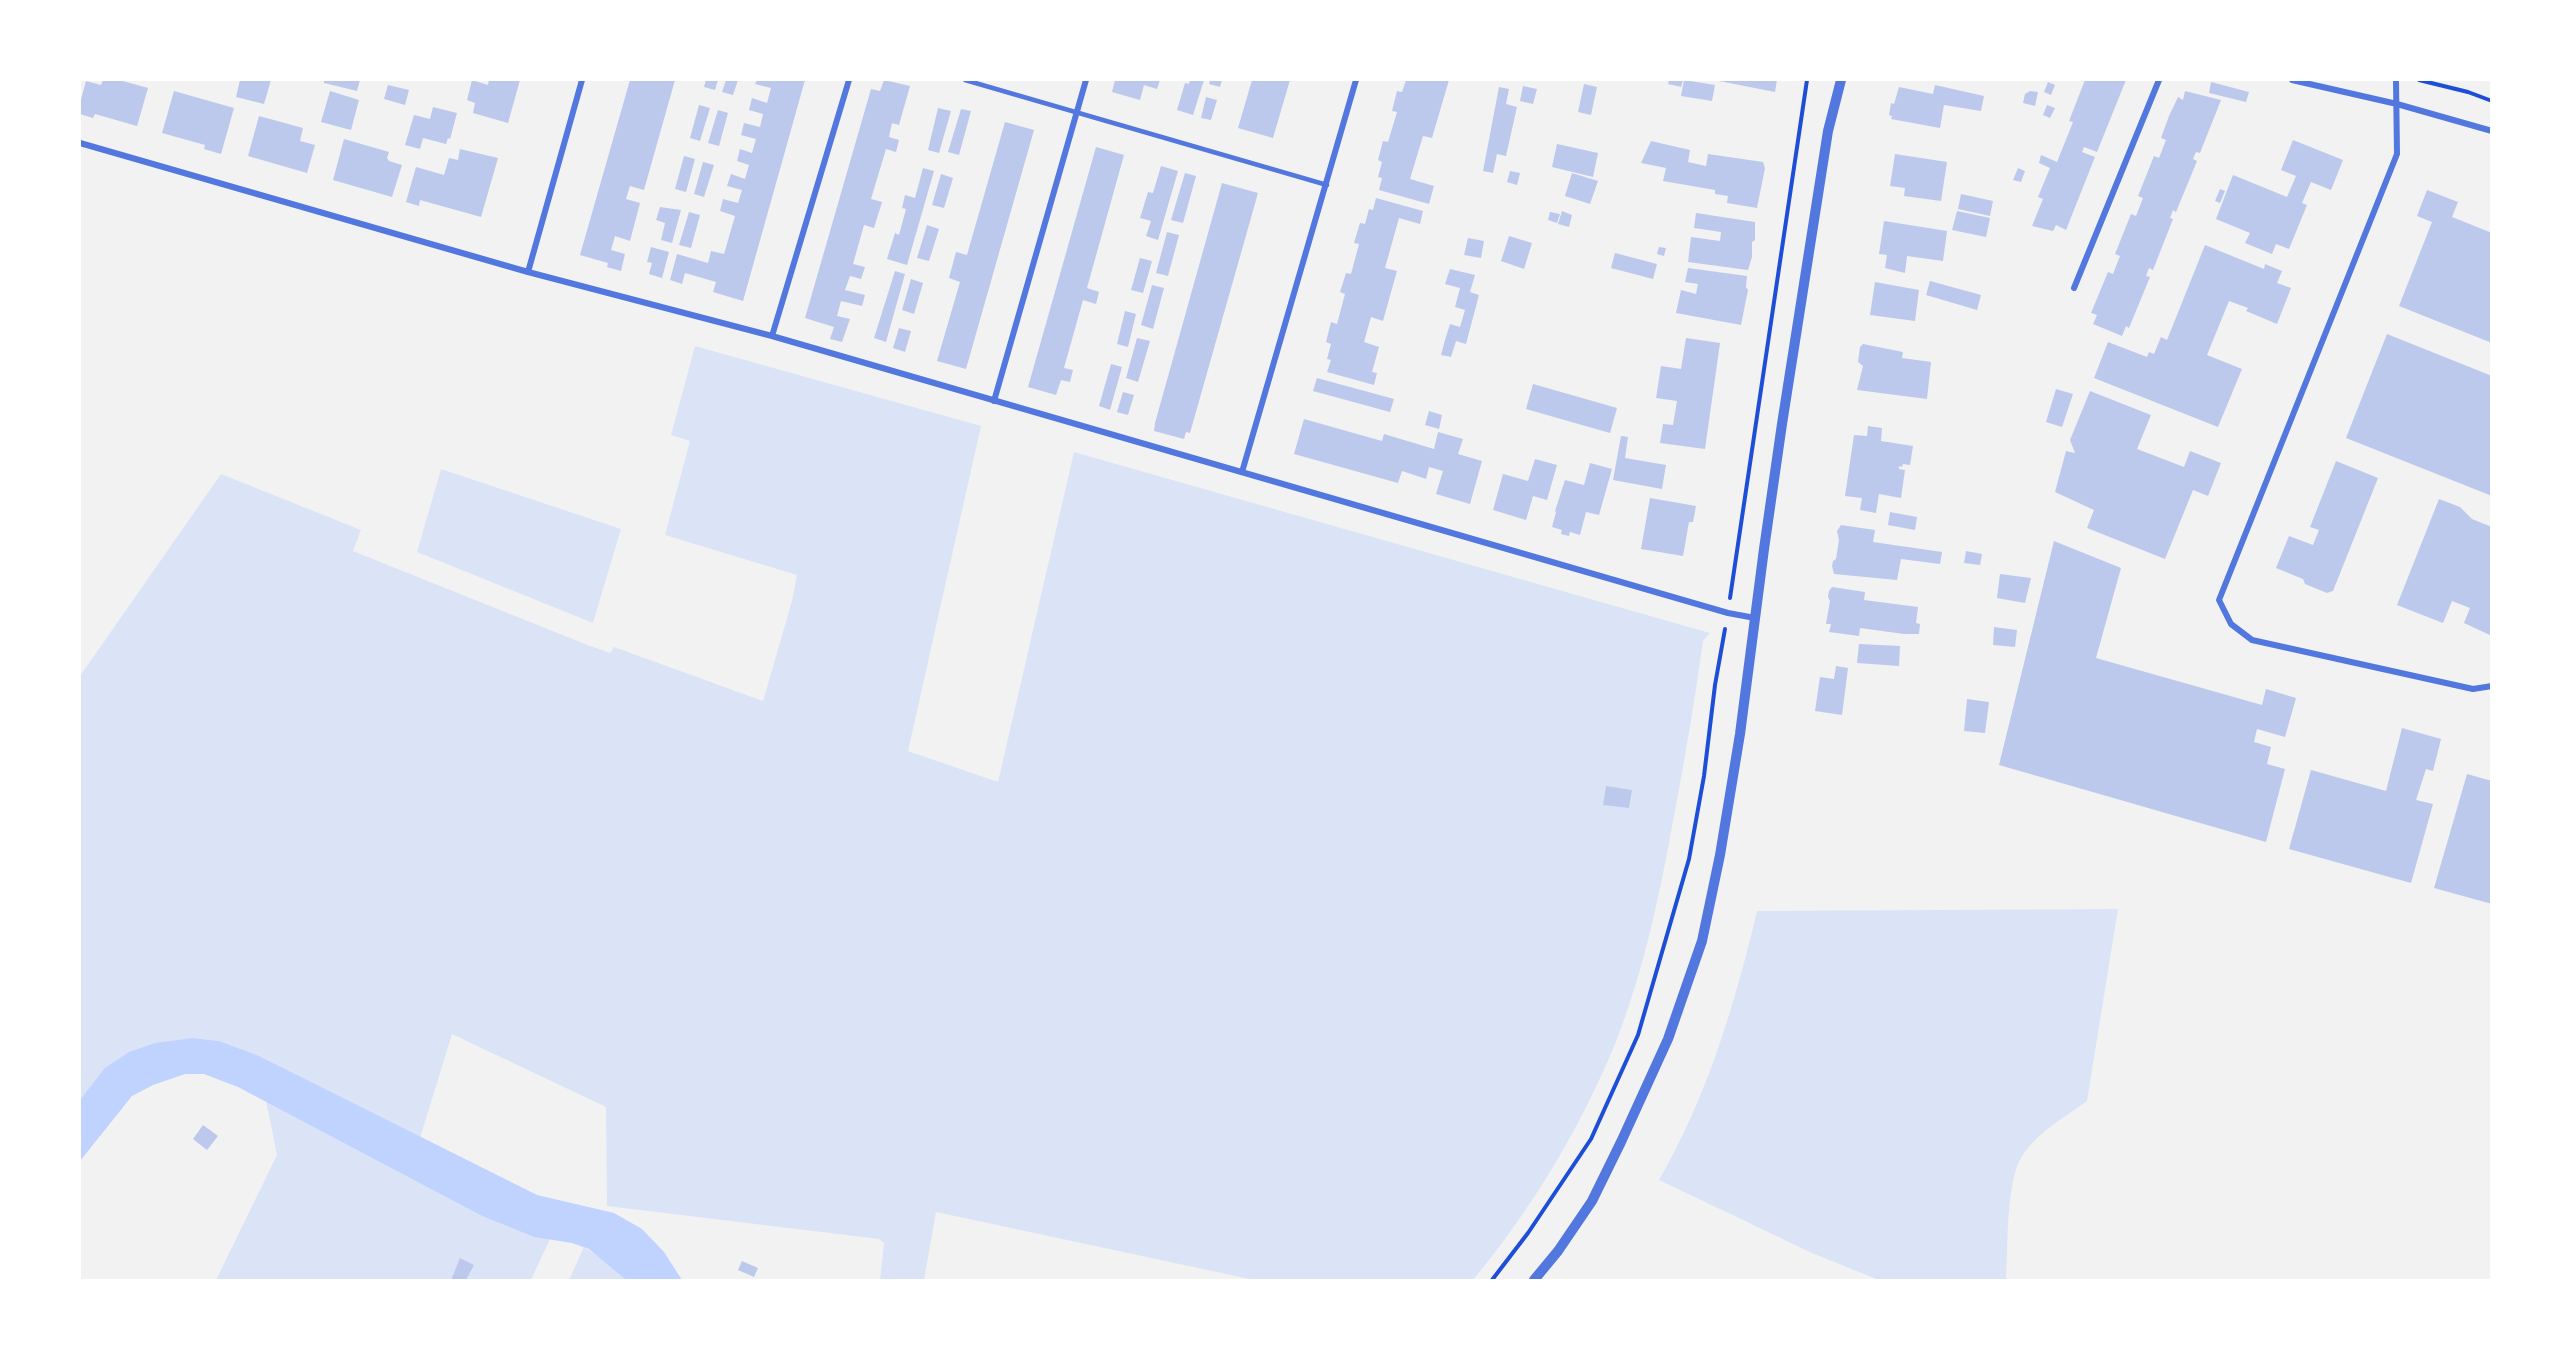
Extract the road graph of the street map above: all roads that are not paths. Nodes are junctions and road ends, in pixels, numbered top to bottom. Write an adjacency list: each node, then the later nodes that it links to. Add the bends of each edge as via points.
1 (582, 80): 15 (street)
2 (849, 80): 17 (street)
3 (964, 80): 11 (lane)
4 (1086, 80): 11 (street)
5 (1356, 80): 14 (street)
6 (1841, 80): 20 (street, via 1824,155)
7 (2159, 80): 16 (street)
8 (2292, 80): 10 (street)
9 (2396, 80): 10 (street)
10 (2397, 104): 12 (street); 21 (street, via 2397,154 2219,600 2231,624 2252,639 2473,689)
11 (1077, 112): 14 (lane); 18 (street)
12 (2492, 131)
13 (80, 143): 15 (street)
14 (1327, 185): 19 (street)
15 (528, 272): 17 (street)
16 (2074, 288)
17 (772, 336): 18 (street)
18 (994, 400): 19 (street)
19 (1242, 472): 20 (street)
20 (1755, 618): 22 (street, via 1740,734 1702,940 1668,1039 1592,1201)
21 (2492, 686)
22 (1534, 1281)

